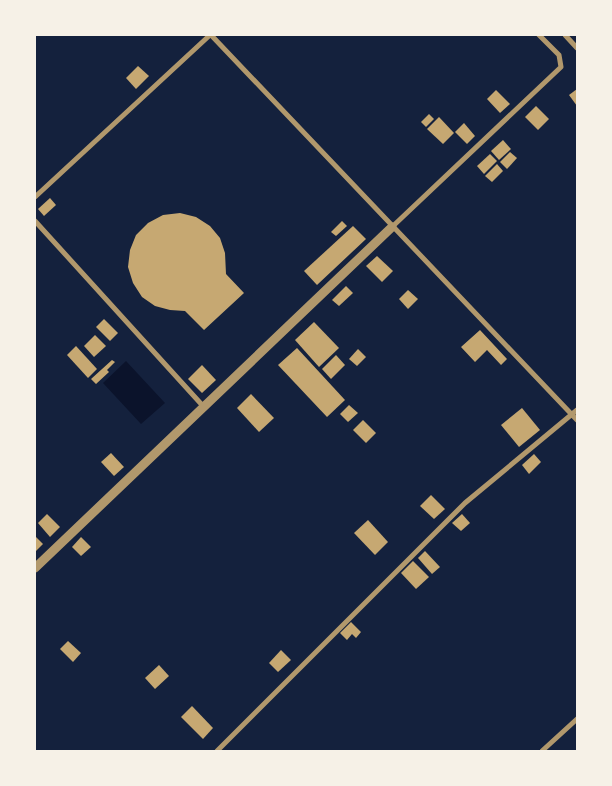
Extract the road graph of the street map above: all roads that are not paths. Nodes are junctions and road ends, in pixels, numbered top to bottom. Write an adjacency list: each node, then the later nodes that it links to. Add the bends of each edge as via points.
1 (210, 35): 5 (street); 7 (street)
2 (539, 35): 7 (street, via 559,55 561,68)
3 (565, 35): 4 (street)
4 (577, 48)
5 (35, 197)
6 (35, 221): 8 (street)
7 (392, 227): 8 (street); 10 (street)
8 (203, 406): 12 (street)
9 (577, 410): 10 (street)
10 (572, 415): 11 (street); 14 (street, via 466,503)
11 (577, 420)
12 (35, 568)
13 (577, 719): 15 (street)
14 (217, 751)
15 (542, 751)

